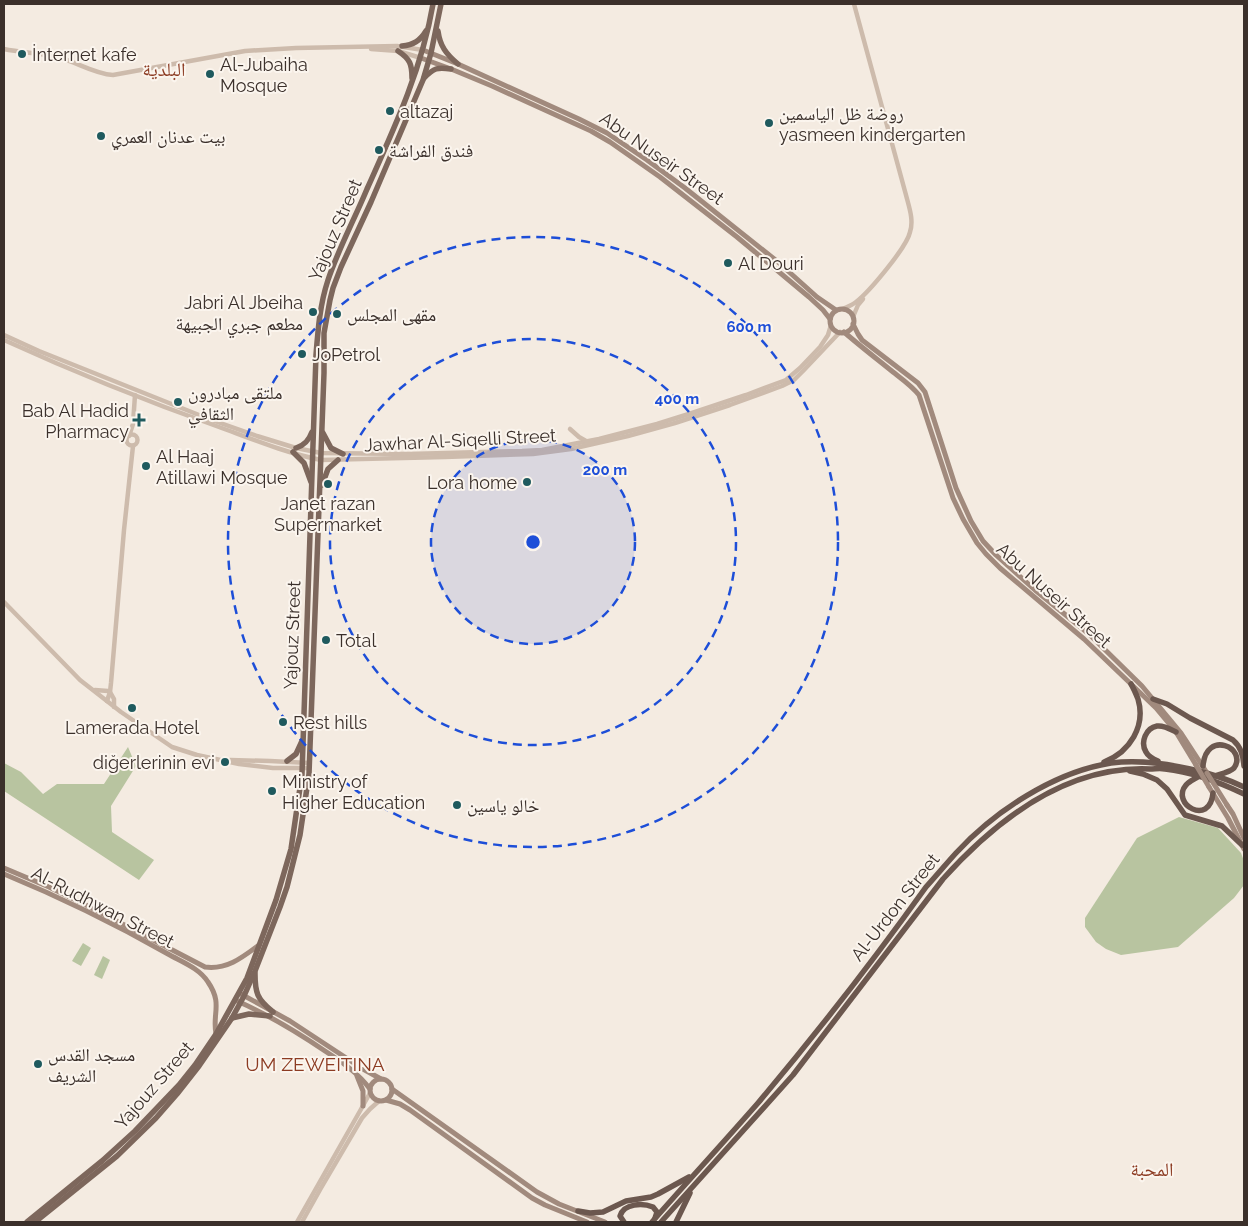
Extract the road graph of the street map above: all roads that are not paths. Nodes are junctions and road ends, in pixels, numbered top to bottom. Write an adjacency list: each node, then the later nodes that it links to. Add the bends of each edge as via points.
1 (433, 4): 5 (main road, Yajouz Street)
2 (441, 4): 4 (main road, Yajouz Street)
3 (854, 4): 16 (street)
4 (437, 24): 9 (main road, Yajouz Street); 12 (main road, via 443,48)
5 (429, 25): 7 (main road, via 416,42); 8 (main road, Yajouz Street)
6 (4, 49): 7 (street, via 55,57 113,75 245,51 360,47)
7 (400, 49): 8 (street); 10 (street); 15 (main road, via 411,66)
8 (423, 50): 9 (main road, Abu Nuseir Street); 10 (main road, Yajouz Street)
9 (431, 54): 11 (main road, Yajouz Street); 12 (main road, Abu Nuseir Street)
10 (421, 58): 11 (main road, Abu Nuseir Street); 15 (main road, Yajouz Street)
11 (429, 61): 13 (main road, Abu Nuseir Street); 14 (main road, Yajouz Street)
12 (458, 64): 17 (main road, Abu Nuseir Street, via 616,139 697,197 817,297)
13 (451, 69): 14 (main road, via 435,69); 19 (main road, Abu Nuseir Street, via 610,142 730,232)
14 (423, 80): 28 (main road, Yajouz Street, via 331,294 324,333)
15 (411, 86): 26 (main road, Yajouz Street, via 333,266 325,292 317,334)
16 (909, 208): 17 (street, via 912,226 904,245 860,298); 18 (street, via 913,216 913,235 860,302)
17 (840, 310): 18 (main road, via 848,311); 19 (main road)
18 (853, 317): 20 (main road)
19 (830, 318): 21 (main road)
20 (853, 324): 22 (main road); 43 (main road, Abu Nuseir Street, via 862,340 925,392 956,488 986,545 1089,634)
21 (831, 325): 22 (main road); 30 (street, Jawhar Al-Siqelli Street, via 820,347 781,382 657,424)
22 (842, 332): 36 (street, Jawhar Al-Siqelli Street, via 794,380 782,386 628,436 533,454); 40 (main road, Abu Nuseir Street, via 905,381 919,396 953,498 986,554)
23 (4, 335): 32 (street, via 209,419)
24 (4, 340): 25 (street)
25 (135, 395): 29 (street); 32 (street, via 210,424)
26 (314, 425): 32 (main road, via 308,441); 34 (main road, Yajouz Street)
27 (570, 428): 30 (street)
28 (322, 431): 33 (main road, via 329,447); 35 (main road, Yajouz Street)
29 (132, 436): 31 (street, via 126,441); 31 (street, via 137,442)
30 (588, 441): 33 (street, Jawhar Al-Siqelli Street, via 530,451)
31 (131, 445): 42 (street)
32 (295, 450): 34 (street); 37 (main road, via 307,469)
33 (343, 454): 35 (street, Jawhar Al-Siqelli Street)
34 (313, 455): 35 (street); 37 (main road, Yajouz Street)
35 (321, 457): 36 (street, Jawhar Al-Siqelli Street); 38 (main road, Yajouz Street)
36 (338, 460): 38 (main road, via 328,469)
37 (312, 488): 47 (main road, Yajouz Street)
38 (319, 497): 51 (main road, Yajouz Street)
39 (4, 602): 41 (street)
40 (1131, 684): 46 (main road, Abu Nuseir Street); 53 (highway, via 1140,710 1136,733 1120,754)
41 (94, 690): 42 (street); 44 (street)
42 (110, 691): 44 (street); 45 (street)
43 (1153, 698): 52 (main road, Abu Nuseir Street, via 1181,732); 54 (highway, via 1232,740 1241,752)
44 (105, 700): 45 (street)
45 (114, 707): 48 (street, via 172,747)
46 (1176, 732): 50 (highway, via 1157,726 1145,736 1146,752); 52 (main road, Abu Nuseir Street)
47 (303, 739): 49 (main road, via 296,754); 51 (main road, Yajouz Street)
48 (223, 761): 49 (street); 51 (street, via 273,768)
49 (286, 761): 51 (street)
50 (1162, 763): 53 (highway, Al-Urdon Street, via 1126,762); 57 (highway, Al-Urdon Street)
51 (306, 765): 66 (main road, Yajouz Street, via 284,878); 68 (main road, Yajouz Street, via 302,826 292,872)
52 (1200, 765): 57 (highway, via 1213,747 1224,744 1232,748 1237,756 1235,766); 59 (main road, Abu Nuseir Street, bridge); 61 (main road, Abu Nuseir Street, bridge, via 1233,814)
53 (1097, 766): 82 (highway, Al-Urdon Street, via 1066,775 1035,791 985,826 957,852 926,887 796,1057)
54 (1244, 766)
55 (1124, 769): 56 (highway, Al-Urdon Street, via 1164,768); 61 (highway, via 1158,780 1185,815 1222,826); 83 (highway, Al-Urdon Street, via 1064,785 1028,804 961,859 793,1075)
56 (1200, 776): 59 (highway, via 1184,789 1182,796 1186,804 1194,810 1206,809); 60 (highway, Al-Urdon Street)
57 (1215, 776): 58 (highway, Al-Urdon Street)
58 (1244, 787)
59 (1213, 793): 61 (main road, Abu Nuseir Street)
60 (1244, 794)
61 (1244, 844)
62 (4, 868): 64 (main road, via 49,886)
63 (4, 875): 64 (main road, Al-Rudhwan Street)
64 (71, 900): 65 (main road)
65 (83, 906): 67 (main road); 69 (main road, Al-Rudhwan Street)
66 (260, 945): 67 (main road, via 226,965 211,968); 70 (main road, Yajouz Street)
67 (201, 965): 69 (main road)
68 (255, 971): 70 (main road, Yajouz Street); 72 (main road, via 258,997)
69 (198, 972): 74 (main road, Al-Rudhwan Street, via 208,981 216,999)
70 (241, 994): 71 (main road, Yajouz Street); 72 (main road)
71 (237, 1001): 72 (main road); 73 (main road, Yajouz Street); 74 (main road, Yajouz Street)
72 (272, 1014): 73 (main road); 75 (main road); 76 (main road)
73 (232, 1018): 87 (main road, Yajouz Street, via 199,1066 156,1118 117,1156)
74 (216, 1034): 86 (main road, Yajouz Street, via 184,1078 135,1132)
75 (356, 1073): 78 (main road); 81 (main road)
76 (381, 1079): 77 (main road, via 390,1083); 78 (main road, via 374,1081)
77 (392, 1089): 79 (main road); 84 (main road, via 537,1192)
78 (370, 1091): 80 (main road); 81 (street)
79 (386, 1100): 80 (main road); 90 (main road, via 410,1110 537,1201)
80 (379, 1101): 89 (street, via 362,1118)
81 (363, 1106): 88 (street)
82 (693, 1175): 84 (highway, via 658,1194 626,1201 603,1212); 85 (highway, Al-Urdon Street)
83 (691, 1189): 93 (highway, Al-Urdon Street); 94 (highway)
84 (578, 1212): 91 (main road)
85 (653, 1220): 92 (highway, via 657,1214 655,1208 638,1205 622,1211 620,1216)
86 (27, 1222)
87 (35, 1222)
88 (297, 1222)
89 (302, 1222)
90 (587, 1222)
91 (605, 1222)
92 (624, 1222)
93 (661, 1222)
94 (676, 1222)

